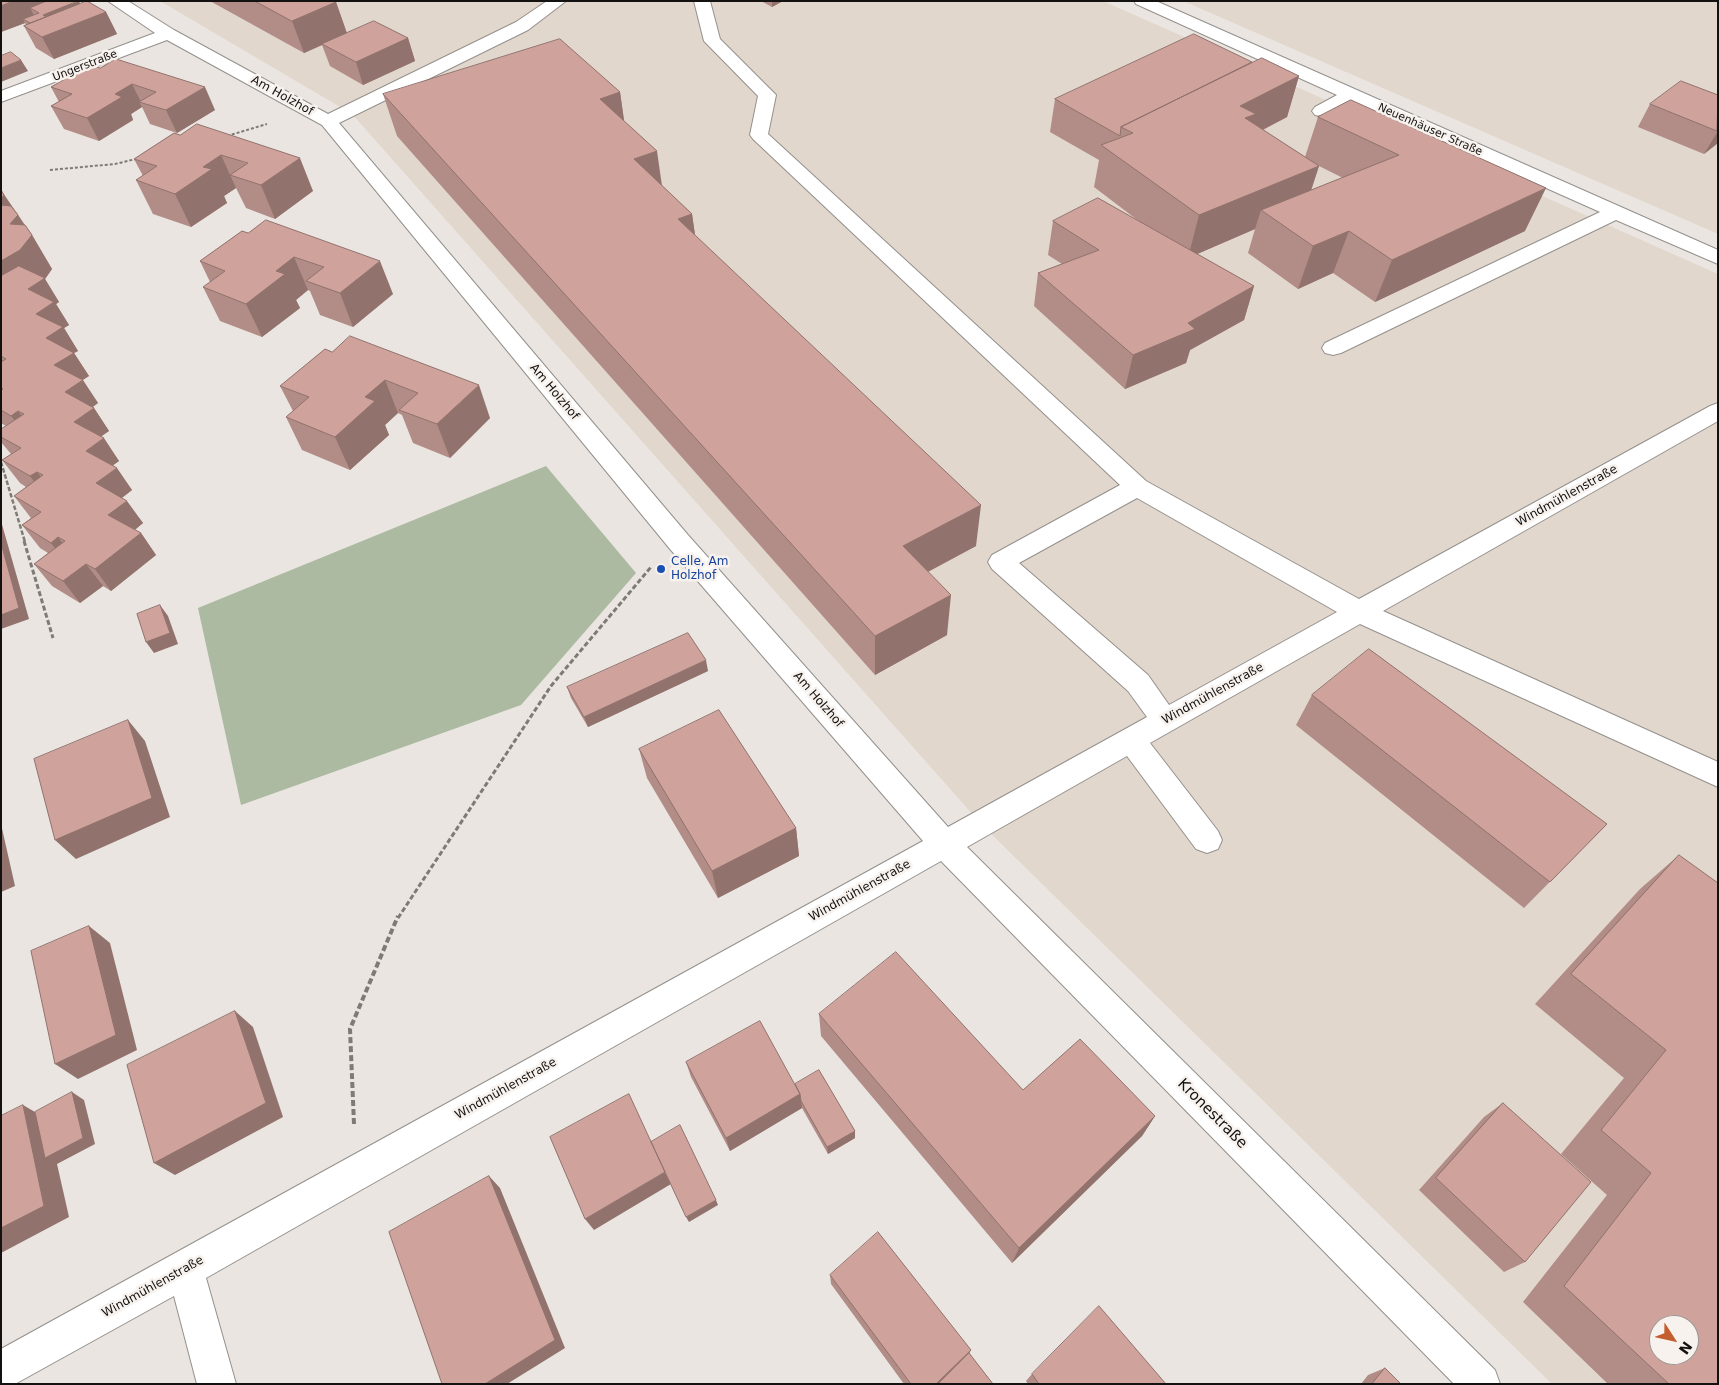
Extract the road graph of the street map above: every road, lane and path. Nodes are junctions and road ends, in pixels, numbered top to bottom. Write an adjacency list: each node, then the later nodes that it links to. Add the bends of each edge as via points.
1 (116, 1): 5 (street, Am Holzhof)
2 (558, 1): 9 (street, via 522,26)
3 (702, 1): 18 (street, via 712,41 767,95 759,135)
4 (1142, 1): 6 (street, Neuenhäuser Straße)
5 (168, 34): 7 (street, Ungerstraße); 9 (street, Am Holzhof)
6 (1351, 94): 8 (street); 13 (street, Neuenhäuser Straße)
7 (1, 98)
8 (1321, 111)
9 (319, 116): 10 (path); 19 (street, Am Holzhof)
10 (225, 137)
11 (142, 157): 12 (path, via 115,164)
12 (50, 170)
13 (1614, 213): 14 (street, Neuenhäuser Straße); 15 (street)
14 (1718, 258)
15 (1333, 348)
16 (1718, 411): 20 (street, Windmühlenstraße)
17 (1, 462): 21 (path)
18 (1137, 486): 20 (street); 22 (street, via 1001,562 1138,683)
19 (679, 542): 26 (street, Am Holzhof); 27 (path, via 663,552 552,686 398,917 350,1030)
20 (1360, 612): 22 (street, Windmühlenstraße); 24 (street)
21 (53, 638)
22 (1165, 721): 23 (street, Windmühlenstraße)
23 (1132, 740): 25 (street); 26 (street, Windmühlenstraße)
24 (1718, 775)
25 (1207, 840)
26 (944, 844): 27 (street, Windmühlenstraße); 31 (street, Kronestraße)
27 (356, 1172): 28 (street, Windmühlenstraße)
28 (185, 1269): 29 (street, Windmühlenstraße); 30 (street)
29 (1, 1370)
30 (217, 1384)
31 (1481, 1384)

